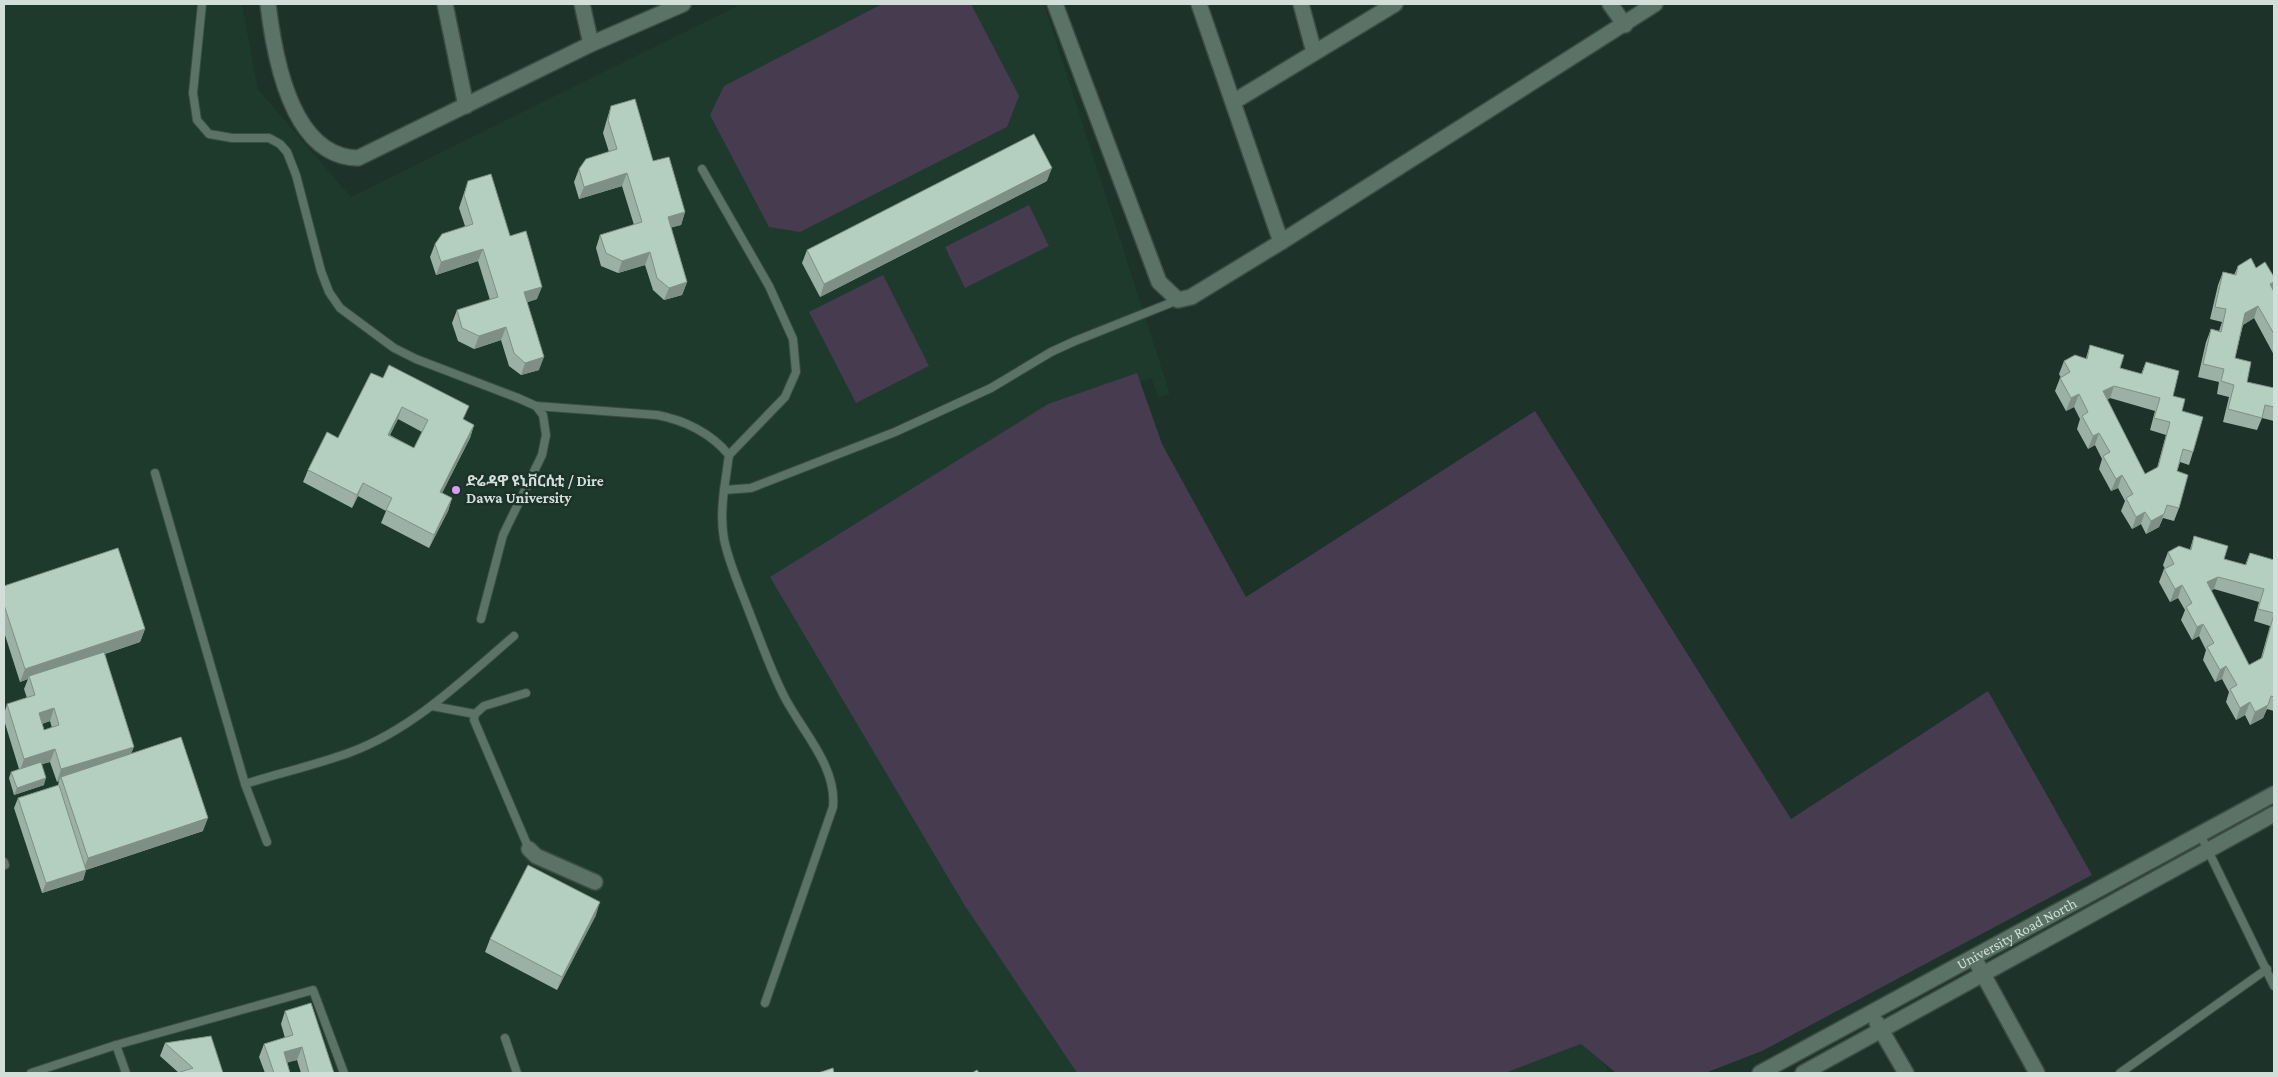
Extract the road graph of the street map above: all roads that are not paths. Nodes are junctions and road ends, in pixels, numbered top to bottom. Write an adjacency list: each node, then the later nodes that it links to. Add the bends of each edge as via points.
1 (202, 4): 20 (lane, via 193,93 197,120 210,134 232,138 269,138 287,152 326,285 340,308 394,348 416,360)
2 (268, 4): 16 (street, via 272,37 286,92 314,138 334,154 358,158)
3 (445, 4): 16 (street)
4 (582, 4): 13 (street)
5 (683, 4): 13 (street)
6 (1054, 4): 19 (street, via 1159,282)
7 (1199, 4): 15 (street)
8 (1301, 4): 14 (street)
9 (1395, 4): 14 (street)
10 (1610, 4): 12 (street)
11 (1655, 4): 12 (street)
12 (1624, 24): 18 (street)
13 (592, 44): 16 (street)
14 (1314, 52): 15 (street)
15 (1233, 102): 18 (street)
16 (466, 106)
17 (702, 169): 21 (lane, via 769,286 793,339 796,372 785,397)
18 (1281, 242): 19 (street)
19 (1178, 300): 23 (lane, via 1067,344 991,388 895,432 751,488)
20 (536, 406): 21 (lane, via 676,419 717,440); 24 (lane, via 545,423 542,455 503,535)
21 (730, 455): 23 (lane)
22 (155, 472): 29 (lane)
23 (724, 490): 41 (lane, via 724,540 741,590 775,676 816,748 834,795 833,807)
24 (481, 620)
25 (514, 636): 27 (lane)
26 (526, 693): 28 (lane, via 484,706)
27 (432, 706): 28 (lane); 29 (lane, via 352,752)
28 (475, 714): 34 (lane, via 477,729)
29 (245, 784): 33 (lane)
30 (2274, 794): 32 (street, University Road North)
31 (2274, 814): 35 (street, University Road North)
32 (2200, 834): 35 (lane); 37 (street, University Road North)
33 (267, 842)
34 (528, 849): 36 (street, via 536,856)
35 (2208, 850): 38 (lane); 39 (street, University Road North)
36 (595, 882)
37 (1974, 958): 39 (street); 42 (street, University Road North)
38 (2267, 969): 40 (lane); 54 (lane)
39 (1982, 974): 43 (street, University Road North); 53 (street)
40 (2274, 986)
41 (765, 1003)
42 (1872, 1013): 43 (street); 50 (street, University Road North)
43 (1882, 1030): 51 (street, University Road North); 52 (street)
44 (505, 1038): 49 (lane)
45 (116, 1045): 46 (lane); 47 (lane); 48 (lane, via 313,990)
46 (31, 1073)
47 (126, 1073)
48 (344, 1073)
49 (517, 1073)
50 (1760, 1073)
51 (1803, 1073)
52 (1906, 1073)
53 (2038, 1073)
54 (2120, 1073)

